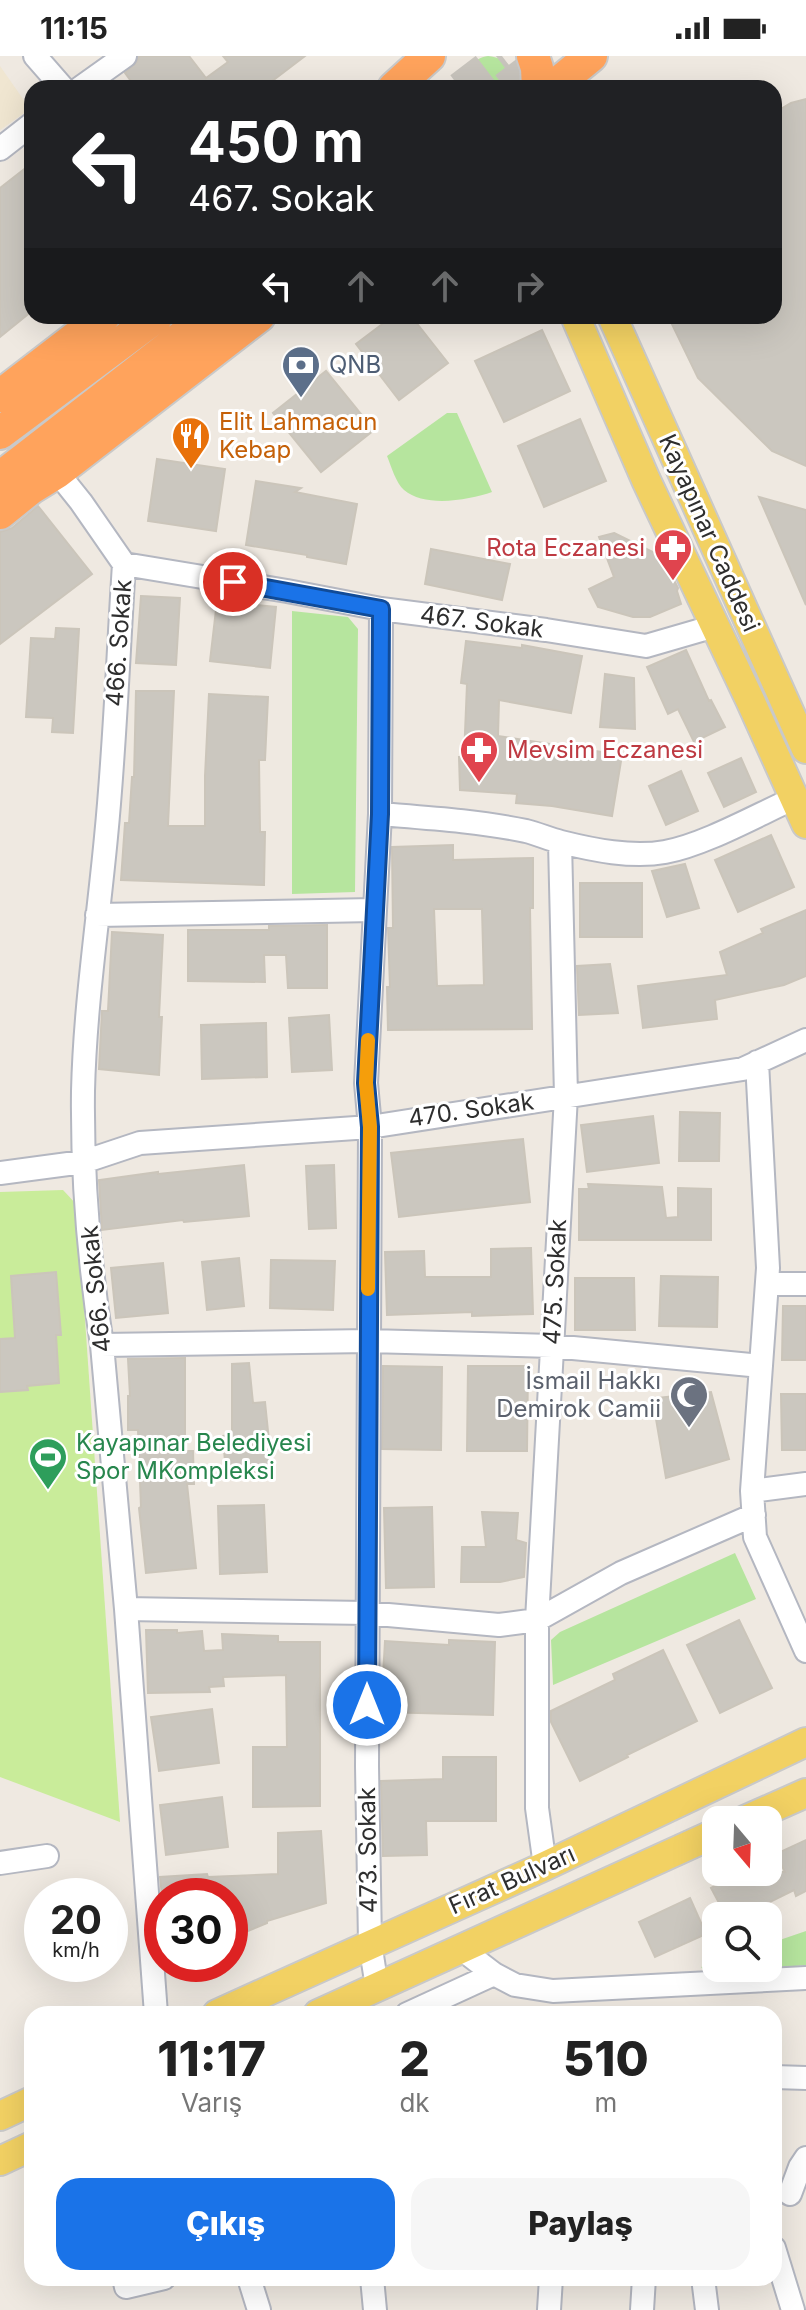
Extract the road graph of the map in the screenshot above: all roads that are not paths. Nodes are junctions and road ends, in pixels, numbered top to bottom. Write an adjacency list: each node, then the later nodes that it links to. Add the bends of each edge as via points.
1 (35, 56): 6 (street)
2 (125, 56): 7 (street)
3 (431, 56): 8 (highway); 9 (highway)
4 (533, 56): 10 (highway)
5 (591, 56): 11 (highway)
6 (56, 80)
7 (91, 80)
8 (403, 80)
9 (428, 80)
10 (538, 80)
11 (562, 80)
12 (24, 130): 13 (street)
13 (0, 149)
14 (94, 324): 20 (highway)
15 (146, 324): 21 (highway)
16 (199, 324): 23 (highway)
17 (249, 324): 22 (highway)
18 (578, 324): 27 (main road, Kayapınar Caddesi)
19 (616, 324): 28 (main road, Kayapınar Caddesi)
20 (0, 396)
21 (0, 433)
22 (57, 472): 24 (highway); 25 (street)
23 (0, 478)
24 (0, 513)
25 (124, 564): 26 (street, 467. Sokak); 33 (street, 466. Sokak)
26 (381, 609): 27 (street, 467. Sokak, via 646,646); 30 (street, 473. Sokak)
27 (715, 626): 29 (main road, Kayapınar Caddesi)
28 (806, 749)
29 (800, 811): 31 (street, via 665,852 607,851)
30 (380, 814): 31 (street, via 480,823); 32 (street, 473. Sokak)
31 (560, 842): 36 (street, 475. Sokak)
32 (374, 910): 33 (street); 37 (street, 473. Sokak, via 366,1083)
33 (97, 915): 38 (street, 466. Sokak, via 83,1088)
34 (806, 1040): 35 (street, 470. Sokak)
35 (757, 1062): 36 (street, 470. Sokak, via 743,1069); 40 (street)
36 (566, 1096): 37 (street, 470. Sokak); 44 (street, 475. Sokak)
37 (370, 1127): 38 (street, 470. Sokak, via 140,1143); 42 (street, 473. Sokak)
38 (83, 1162): 39 (street, 470. Sokak); 43 (street, 466. Sokak)
39 (0, 1173)
40 (767, 1284): 41 (street); 45 (street)
41 (806, 1284)
42 (368, 1341): 43 (street); 44 (street); 50 (street, 473. Sokak)
43 (102, 1345): 49 (street, 466. Sokak)
44 (552, 1346): 45 (street); 51 (street, 475. Sokak)
45 (761, 1366): 47 (street)
46 (806, 1484): 47 (street)
47 (752, 1491): 48 (street)
48 (754, 1515): 51 (street, via 621,1573); 52 (street, via 755,1537)
49 (126, 1609): 50 (street); 65 (street, 466. Sokak)
50 (366, 1613): 51 (street, via 499,1625); 60 (street, 473. Sokak)
51 (537, 1620): 59 (street, 475. Sokak, via 537,1808)
52 (806, 1651)
53 (806, 1742): 59 (main road, Fırat Bulvarı)
54 (806, 1793): 55 (main road)
55 (777, 1806)
56 (702, 1839): 61 (main road, Fırat Bulvarı)
57 (47, 1856): 58 (street)
58 (0, 1863)
59 (545, 1866): 60 (main road, Fırat Bulvarı)
60 (370, 1943): 64 (street, 473. Sokak); 66 (main road, Fırat Bulvarı)
61 (460, 1948): 62 (street); 64 (main road, Fırat Bulvarı)
62 (494, 1974): 63 (street, via 515,1985 553,1991); 68 (street)
63 (806, 1978)
64 (377, 1987): 67 (main road, Fırat Bulvarı)
65 (155, 2006)
66 (234, 2006)
67 (335, 2006)
68 (424, 2006)
69 (782, 2077): 70 (street)
70 (806, 2078)
71 (24, 2105): 72 (main road)
72 (0, 2116)
73 (24, 2150): 75 (main road)
74 (806, 2158): 76 (street)
75 (0, 2161)
76 (790, 2194)
77 (782, 2274): 88 (street)
78 (252, 2286): 83 (street)
79 (373, 2286): 84 (street)
80 (550, 2286): 85 (street)
81 (644, 2286): 86 (street)
82 (704, 2286): 87 (street)
83 (259, 2310)
84 (375, 2310)
85 (549, 2310)
86 (642, 2310)
87 (707, 2310)
88 (793, 2310)

